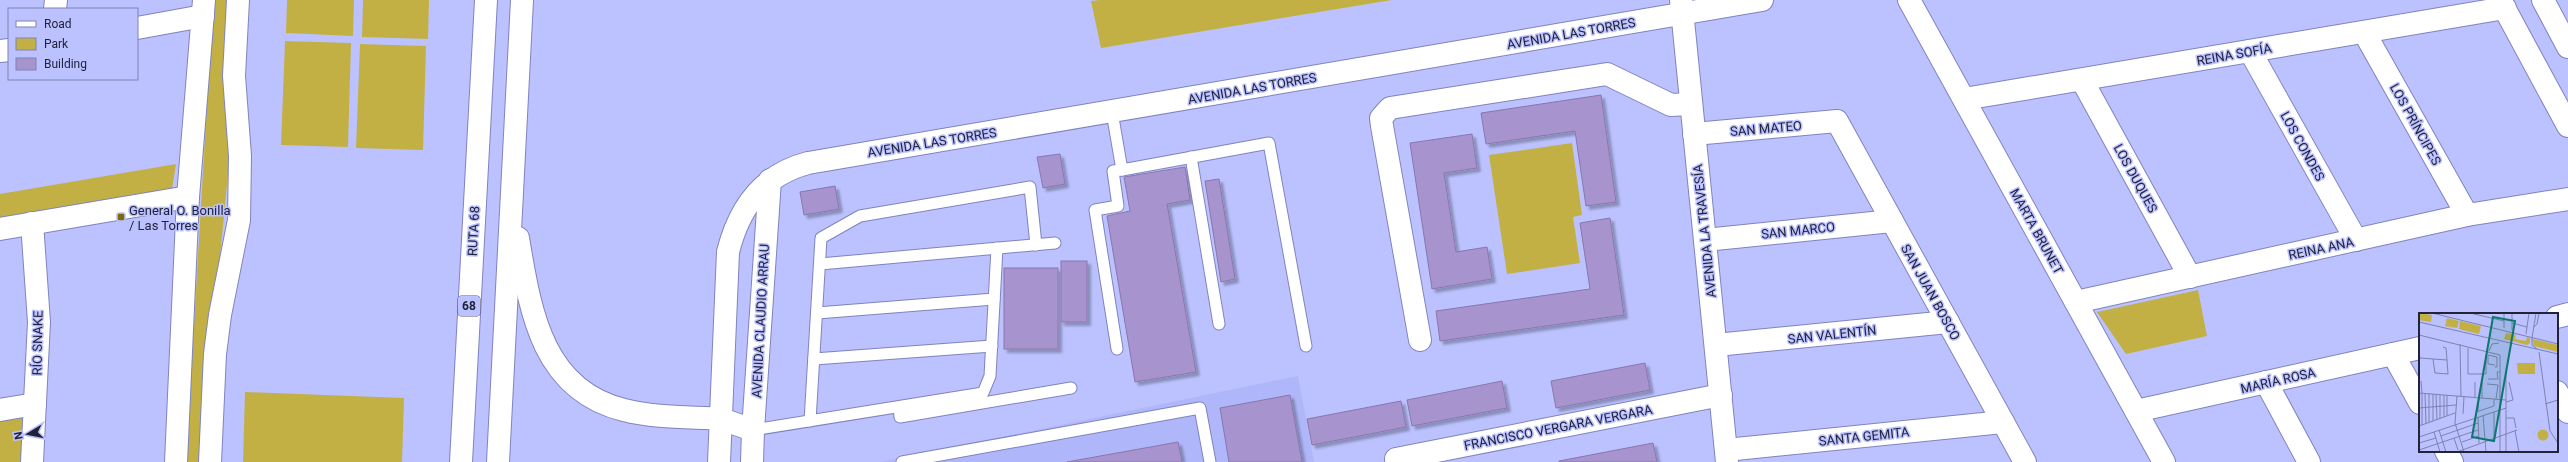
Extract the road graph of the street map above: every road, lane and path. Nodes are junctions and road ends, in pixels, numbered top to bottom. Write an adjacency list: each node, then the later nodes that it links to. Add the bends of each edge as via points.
1 (238, 0): 72 (main road, via 234,76 240,156 239,220 215,354)
2 (486, 0): 73 (main road, RUTA 68 / 68)
3 (522, 0): 25 (main road)
4 (1762, 0): 8 (main road, AVENIDA LAS TORRES)
5 (1909, 0): 15 (main road, MARTA BRUNET)
6 (2543, 0): 12 (main road)
7 (2502, 4): 11 (main road, REINA SOFÍA); 19 (main road)
8 (1682, 7): 16 (main road, AVENIDA LA TRAVESÍA); 17 (main road, AVENIDA LAS TORRES)
9 (204, 8): 10 (main road); 24 (main road)
10 (138, 28)
11 (2364, 32): 13 (main road, REINA SOFÍA); 27 (main road, LOS PRÍNCIPES)
12 (2568, 47)
13 (2250, 51): 14 (main road, REINA SOFÍA); 32 (main road, LOS CONDES)
14 (2082, 80): 15 (main road, REINA SOFÍA); 37 (main road, LOS DUQUES)
15 (1964, 99): 39 (main road, MARTA BRUNET)
16 (1691, 104): 20 (main road, AVENIDA LA TRAVESÍA); 45 (main road, via 1671,105 1607,74 1390,108 1381,118 1382,126)
17 (1112, 112): 22 (lane); 23 (main road, AVENIDA LAS TORRES, via 808,163 785,171)
18 (1837, 121): 20 (main road, SAN MATEO); 28 (main road, SAN JUAN BOSCO)
19 (2568, 126)
20 (1694, 134): 31 (main road, AVENIDA LA TRAVESÍA)
21 (1191, 157): 22 (lane); 44 (lane); 48 (lane, via 1269,143)
22 (1122, 170): 50 (lane, via 1113,171 1118,206 1095,210)
23 (770, 180): 63 (main road, AVENIDA LAS TORRES, via 751,198 732,236 726,268); 66 (main road, AVENIDA CLAUDIO ARRAU)
24 (188, 197): 29 (main road); 71 (main road)
25 (512, 197): 63 (main road, via 532,312 546,349 564,374 590,397 622,410); 74 (main road)
26 (2568, 199): 27 (main road, REINA ANA)
27 (2467, 215): 32 (main road, REINA ANA)
28 (1892, 221): 31 (main road, SAN MARCO); 43 (main road, SAN JUAN BOSCO)
29 (32, 223): 30 (main road); 58 (main road, RÍO SNAKE, via 39,322)
30 (0, 229)
31 (1705, 240): 46 (main road, AVENIDA LA TRAVESÍA)
32 (2356, 240): 37 (main road, REINA ANA)
33 (1055, 243): 34 (lane)
34 (1036, 245): 35 (lane); 36 (lane, via 1030,187 860,216 821,238)
35 (997, 248): 36 (lane); 38 (lane)
36 (820, 264): 40 (lane)
37 (2190, 277): 39 (main road, REINA ANA)
38 (994, 299): 40 (lane); 47 (lane)
39 (2076, 302): 61 (main road, MARTA BRUNET)
40 (817, 313): 52 (lane)
41 (2568, 314): 42 (main road)
42 (2558, 317)
43 (1948, 322): 46 (main road, SAN VALENTÍN); 65 (main road, SAN JUAN BOSCO)
44 (1220, 324)
45 (1420, 340)
46 (1716, 345): 56 (main road, AVENIDA LA TRAVESÍA)
47 (992, 346): 52 (lane); 59 (lane, via 990,376 983,393)
48 (1306, 346)
49 (2419, 348): 51 (main road, MARÍA ROSA)
50 (1117, 349)
51 (2393, 354): 53 (main road, MARÍA ROSA); 57 (main road)
52 (814, 359): 64 (lane)
53 (2266, 382): 61 (main road, MARÍA ROSA); 81 (main road)
54 (1071, 388): 59 (lane, via 900,417)
55 (2558, 394): 62 (main road)
56 (1721, 396): 68 (main road, AVENIDA LA TRAVESÍA); 69 (main road, FRANCISCO VERGARA VERGARA)
57 (2419, 401)
58 (35, 404): 60 (main road); 70 (main road, RÍO SNAKE)
59 (899, 407): 64 (lane)
60 (0, 410)
61 (2136, 411): 80 (main road, MARTA BRUNET)
62 (2568, 412)
63 (721, 418): 66 (main road); 75 (main road)
64 (810, 421): 66 (lane)
65 (2003, 422): 68 (main road, SANTA GEMITA); 79 (main road, SAN JUAN BOSCO)
66 (753, 430): 76 (main road, AVENIDA CLAUDIO ARRAU)
67 (2447, 452): 82 (main road)
68 (1727, 456)
69 (1396, 459)
70 (32, 462)
71 (176, 462)
72 (210, 462)
73 (461, 462)
74 (498, 462)
75 (719, 462)
76 (752, 462)
77 (902, 462): 78 (lane, via 1200,408)
78 (1210, 462)
79 (2024, 462)
80 (2164, 462)
81 (2309, 462)
82 (2452, 462)

